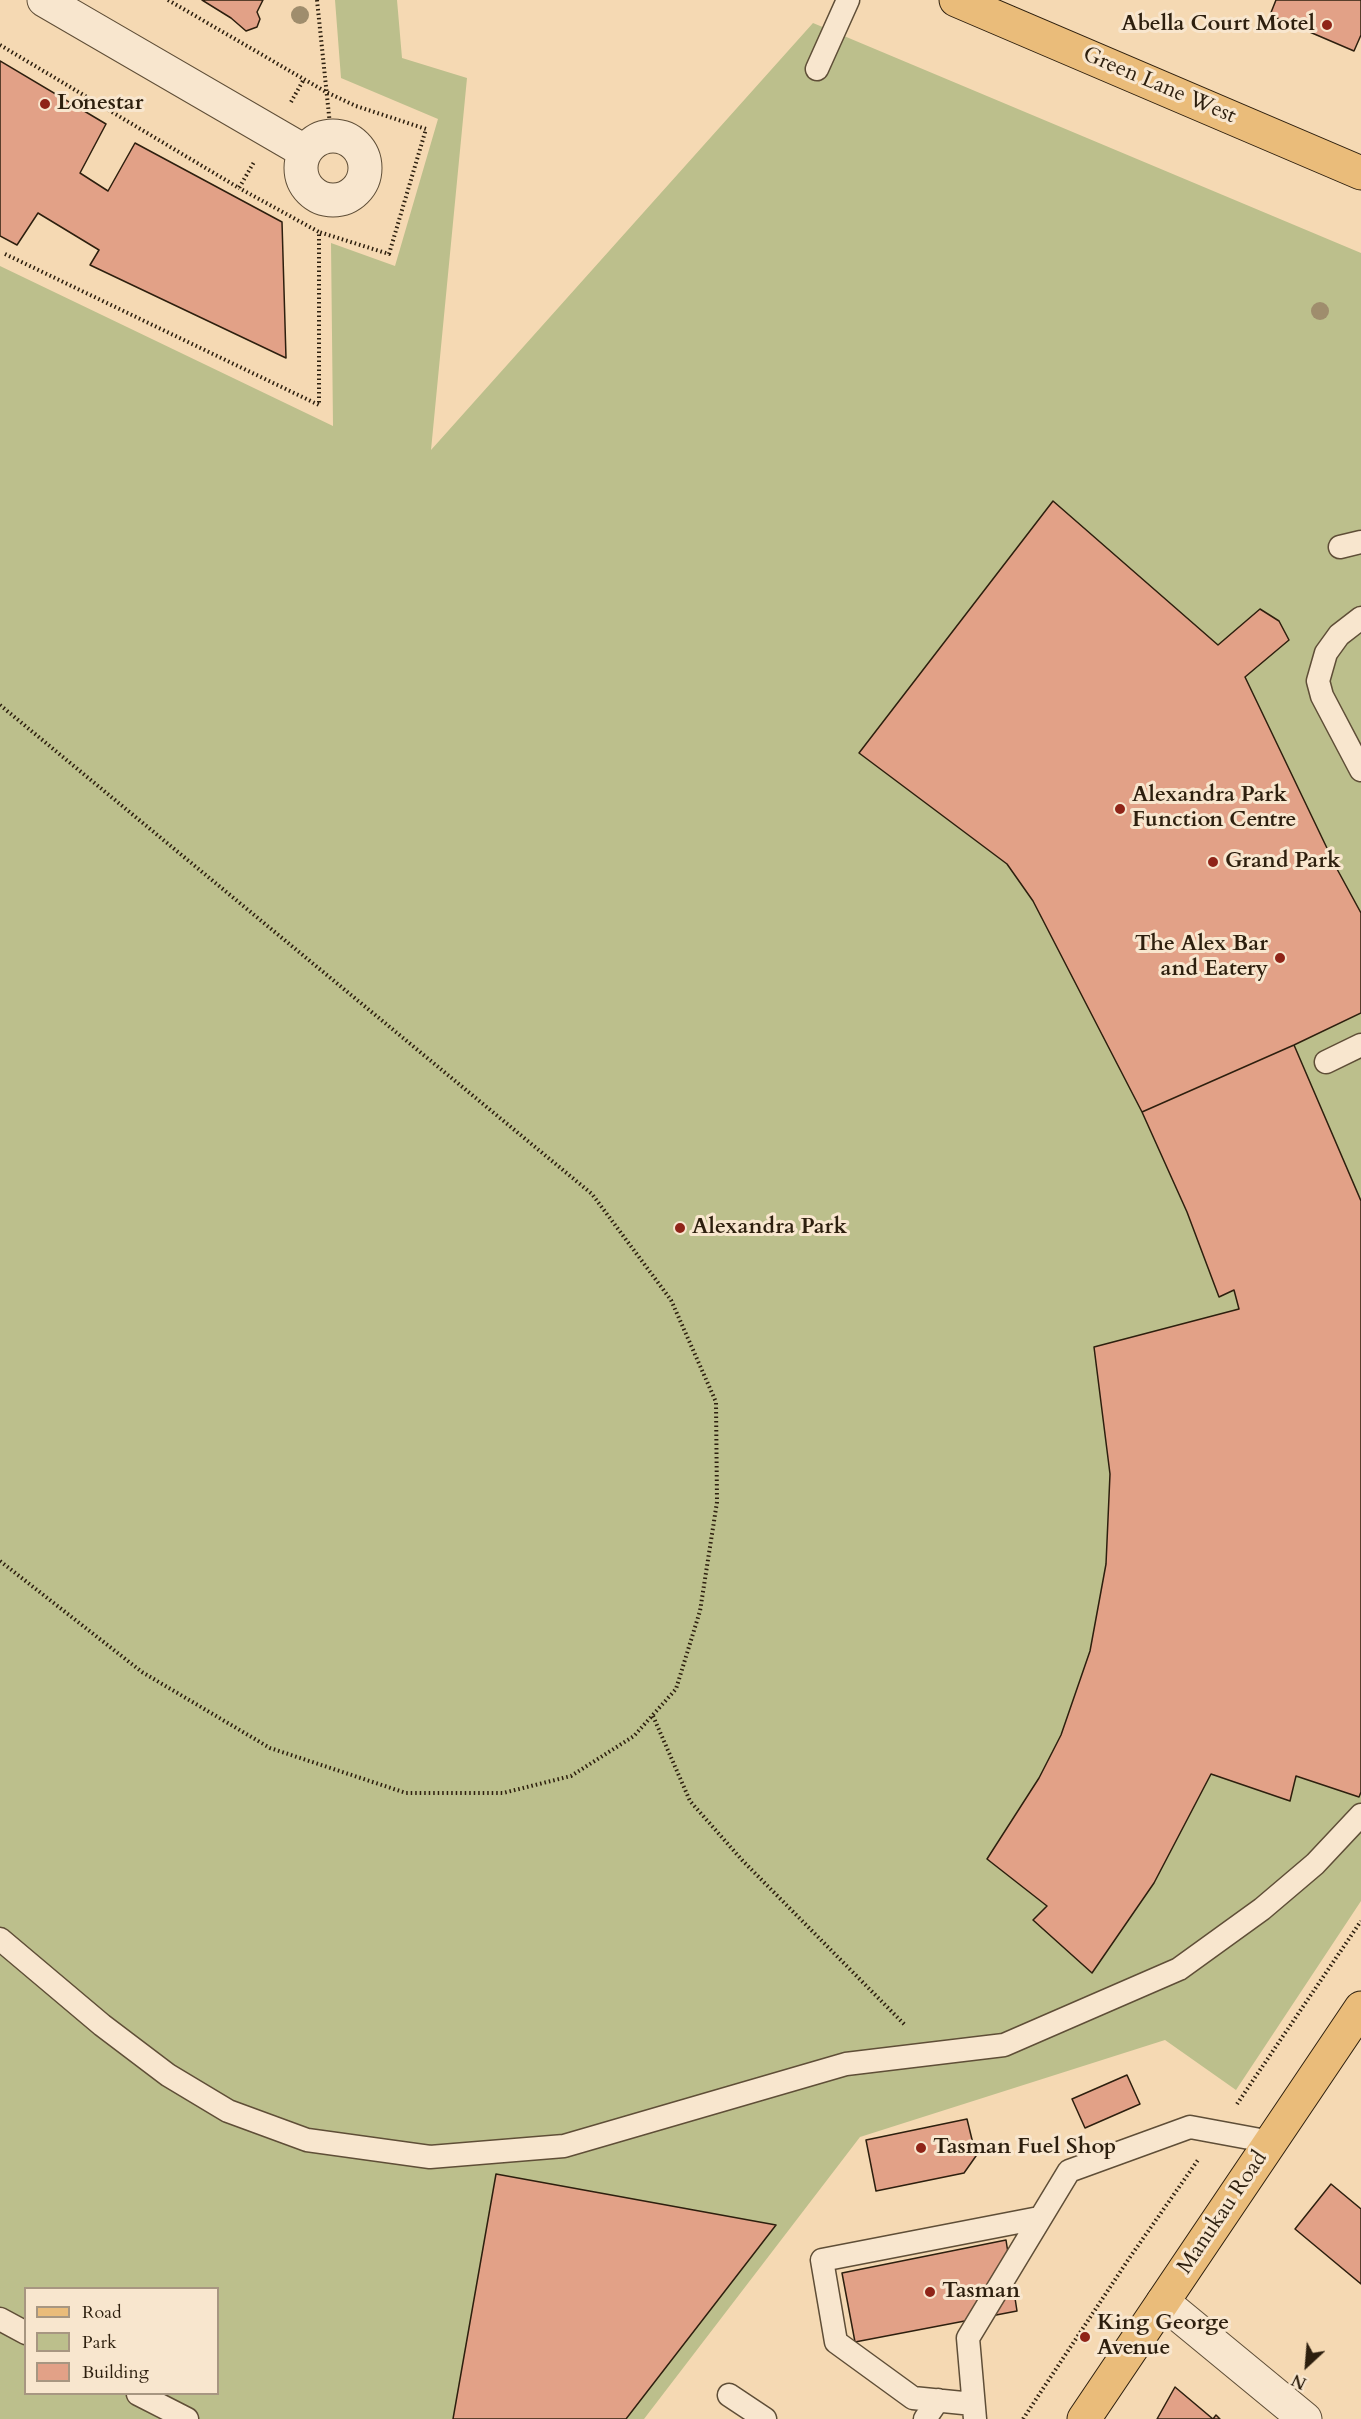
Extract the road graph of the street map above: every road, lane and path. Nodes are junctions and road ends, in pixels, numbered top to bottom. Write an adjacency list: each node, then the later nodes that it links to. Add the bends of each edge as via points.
1 (44, 0): 10 (street)
2 (168, 0): 8 (path)
3 (317, 0): 9 (path)
4 (848, 0): 7 (lane)
5 (956, 0): 12 (main road, Green Lane West)
6 (0, 45): 13 (path)
7 (817, 69)
8 (304, 79): 9 (path); 10 (path)
9 (326, 92): 11 (path); 14 (path, via 426,129 389,254)
10 (272, 133): 11 (street); 13 (path)
11 (317, 143)
12 (1361, 173)
13 (239, 188): 14 (path)
14 (320, 232): 15 (path, via 319,405)
15 (5, 255)
16 (1361, 618): 18 (lane, via 1339,635 1326,653 1318,681)
17 (0, 705): 22 (path, via 592,1194 671,1300 716,1402 717,1502 700,1611 676,1689)
18 (1361, 770)
19 (1361, 1045): 20 (lane)
20 (1326, 1062)
21 (0, 1561): 22 (path, via 142,1671 270,1748 406,1793 503,1793 571,1776 634,1736)
22 (652, 1715): 27 (path, via 690,1801 766,1885)
23 (1361, 1815): 27 (lane, via 1315,1864 1262,1909 1179,1969 1004,2045)
24 (1361, 1921): 28 (path)
25 (0, 1939): 27 (lane, via 102,2025 168,2075 228,2112 307,2140 429,2157 564,2146 846,2064)
26 (1361, 2008): 29 (main road, Manukau Road)
27 (933, 2053)
28 (1217, 2132): 29 (lane); 30 (lane, via 1191,2127 1069,2171); 41 (path)
29 (1270, 2142): 31 (main road, Manukau Road)
30 (1039, 2218): 36 (lane, via 822,2260 836,2342 913,2398); 37 (lane, via 968,2338)
31 (1163, 2302): 42 (main road, Manukau Road); 43 (street)
32 (0, 2319): 33 (lane)
33 (24, 2332)
34 (140, 2395): 38 (lane)
35 (729, 2395): 39 (lane)
36 (938, 2400): 37 (lane); 40 (lane)
37 (974, 2411)
38 (188, 2419)
39 (765, 2419)
40 (925, 2419)
41 (1023, 2419)
42 (1084, 2419)
43 (1305, 2419)

